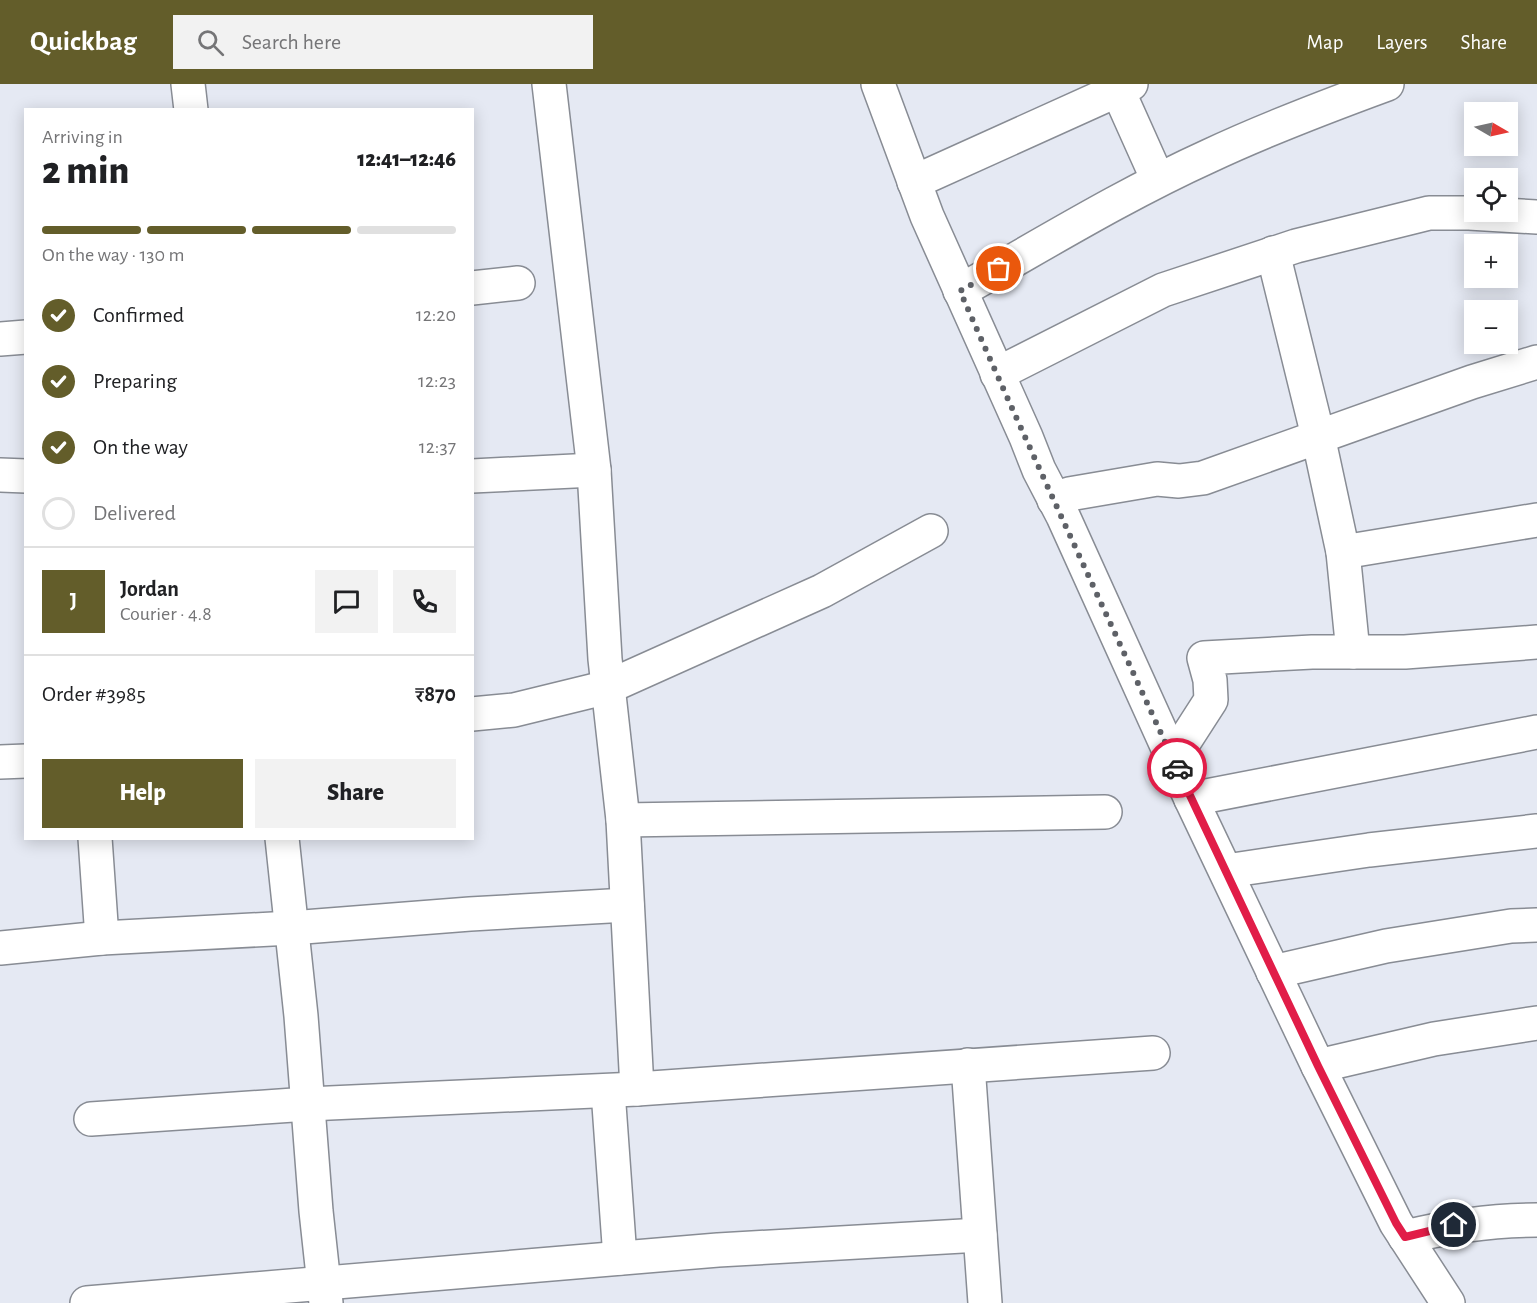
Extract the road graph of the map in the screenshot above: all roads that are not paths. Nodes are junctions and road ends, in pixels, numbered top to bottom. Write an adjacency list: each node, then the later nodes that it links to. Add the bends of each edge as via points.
1 (188, 84): 6 (street)
2 (549, 84): 19 (street)
3 (878, 84): 8 (street)
4 (1387, 84): 7 (street)
5 (1121, 86): 7 (street); 8 (street)
6 (191, 108)
7 (1158, 180): 13 (street)
8 (914, 182): 13 (street)
9 (1537, 217): 10 (street, via 1429,213)
10 (1273, 254): 17 (street, via 1163,290); 18 (street)
11 (518, 283): 12 (street)
12 (474, 288)
13 (960, 291): 17 (street)
14 (24, 336): 15 (street)
15 (0, 339)
16 (1537, 362): 18 (street)
17 (997, 374): 23 (street)
18 (1318, 436): 23 (street, via 1203,478 1179,482 1156,479); 26 (street)
19 (594, 470): 22 (street); 29 (street)
20 (0, 475): 21 (street)
21 (24, 476)
22 (474, 476)
23 (1054, 500): 32 (street)
24 (1537, 520): 26 (street)
25 (931, 531): 29 (street, via 822,591)
26 (1343, 552): 28 (street)
27 (1537, 642): 28 (street)
28 (1353, 652): 32 (street, via 1204,658 1211,700)
29 (608, 687): 30 (street, via 514,710); 37 (street)
30 (474, 714)
31 (1537, 732): 35 (street)
32 (1173, 759): 35 (street)
33 (24, 761): 34 (street)
34 (0, 762)
35 (1191, 799): 41 (street)
36 (1105, 812): 37 (street)
37 (623, 820): 42 (street)
38 (1537, 831): 41 (street)
39 (95, 840): 45 (street)
40 (282, 840): 44 (street)
41 (1226, 871): 47 (street)
42 (627, 905): 44 (street); 52 (street)
43 (1537, 925): 47 (street, via 1386,946)
44 (291, 928): 45 (street); 53 (street)
45 (102, 938): 46 (street)
46 (0, 948)
47 (1273, 972): 51 (street)
48 (1537, 1023): 51 (street, via 1434,1038)
49 (1153, 1053): 50 (street)
50 (968, 1065): 52 (street); 56 (street)
51 (1318, 1066): 57 (street)
52 (622, 1090): 53 (street); 58 (street)
53 (308, 1104): 54 (street); 59 (street)
54 (91, 1119)
55 (1537, 1220): 57 (street, via 1454,1225)
56 (980, 1235): 58 (street); 61 (street)
57 (1405, 1237): 62 (street)
58 (620, 1258): 59 (street)
59 (325, 1294): 60 (street)
60 (87, 1303)
61 (985, 1303)
62 (1448, 1303)

